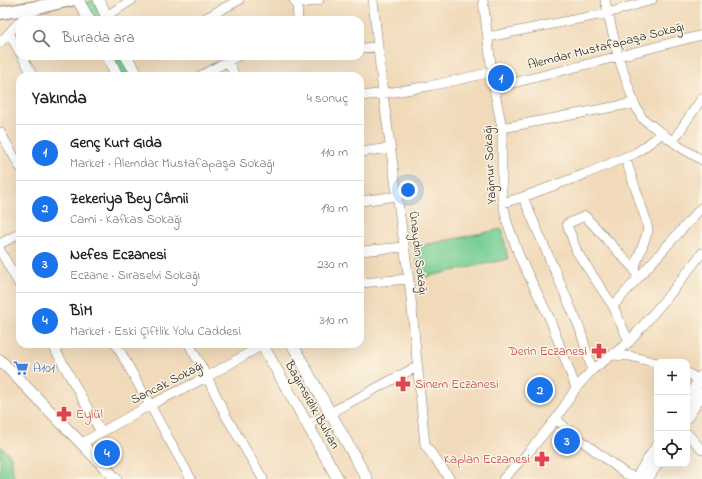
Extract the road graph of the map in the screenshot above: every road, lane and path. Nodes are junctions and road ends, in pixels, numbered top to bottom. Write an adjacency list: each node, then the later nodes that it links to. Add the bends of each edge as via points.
1 (71, 0): 12 (main road)
2 (78, 0): 16 (street)
3 (100, 0): 17 (street)
4 (132, 0): 18 (street)
5 (240, 0): 19 (street)
6 (319, 0): 11 (street)
7 (374, 0): 27 (street, Ünaydın Sokağı)
8 (483, 0): 24 (street, Yağmur Sokağı)
9 (605, 0): 14 (street)
10 (652, 0): 14 (street)
11 (295, 2): 20 (street)
12 (49, 5): 13 (main road); 15 (street)
13 (0, 13)
14 (608, 13): 24 (street); 29 (street)
15 (25, 16)
16 (87, 16)
17 (106, 16)
18 (110, 16)
19 (210, 16)
20 (297, 16)
21 (16, 26): 22 (street)
22 (9, 33): 25 (street); 26 (street)
23 (702, 35): 29 (street, Alemdar Mustafapaşa Sokağı)
24 (488, 37): 39 (street, Yağmur Sokağı)
25 (0, 42)
26 (16, 46)
27 (378, 47): 28 (street); 41 (street, Ünaydın Sokağı)
28 (364, 48)
29 (618, 56): 40 (street, Alemdar Mustafapaşa Sokağı); 44 (street)
30 (24, 60): 34 (street)
31 (110, 60): 35 (street)
32 (130, 60): 36 (street)
33 (228, 61): 37 (street); 38 (street)
34 (31, 72)
35 (115, 72)
36 (136, 72)
37 (207, 72)
38 (233, 72)
39 (492, 72): 40 (street, Yağmur Sokağı); 41 (street)
40 (494, 88): 45 (street, Yağmur Sokağı)
41 (383, 94): 42 (street); 49 (street, Ünaydın Sokağı)
42 (364, 96)
43 (702, 98): 48 (street)
44 (634, 103): 45 (street); 47 (street, via 642,118)
45 (502, 128): 57 (street, Yağmur Sokağı)
46 (0, 132): 52 (street)
47 (663, 134): 48 (street); 51 (street, via 636,153)
48 (673, 141): 53 (street)
49 (391, 148): 50 (street); 54 (street, Ünaydın Sokağı)
50 (364, 151)
51 (625, 157): 55 (street); 65 (street, via 648,231)
52 (16, 159)
53 (702, 160)
54 (397, 196): 56 (street); 61 (street, Ünaydın Sokağı)
55 (523, 197): 57 (street); 82 (street, via 580,329)
56 (364, 200)
57 (504, 203): 86 (street, Yağmur Sokağı, via 520,258 549,317)
58 (702, 207): 67 (street)
59 (16, 235): 60 (street)
60 (0, 244)
61 (404, 247): 63 (street); 66 (street, Ünaydın Sokağı)
62 (0, 250): 68 (street)
63 (364, 251)
64 (702, 253): 71 (street)
65 (634, 268): 67 (street); 70 (street, via 585,216 567,224 577,252)
66 (408, 278): 69 (street); 81 (street, Ünaydın Sokağı)
67 (638, 278): 70 (street)
68 (16, 279)
69 (364, 283)
70 (613, 306): 71 (street)
71 (629, 342): 78 (street)
72 (54, 348): 94 (street)
73 (118, 348): 89 (street)
74 (191, 348): 84 (street)
75 (255, 348): 84 (street, Sancak Sokağı)
76 (264, 348): 93 (street, Bağımsızlık Bulvarı)
77 (294, 348): 91 (street, Bağımsızlık Bulvarı)
78 (612, 355): 79 (street, via 630,356); 82 (street)
79 (654, 362)
80 (2, 364): 96 (street)
81 (418, 366): 91 (street); 105 (street, Ünaydın Sokağı, via 425,445)
82 (592, 370): 86 (street)
83 (690, 374): 85 (street)
84 (207, 377): 89 (street, Sancak Sokağı); 102 (street, via 226,416)
85 (701, 378): 88 (street)
86 (576, 388): 92 (street)
87 (702, 394): 90 (street)
88 (690, 395)
89 (150, 405): 94 (street, Sancak Sokağı); 101 (street)
90 (690, 412)
91 (330, 413): 93 (street); 104 (street, Bağımsızlık Bulvarı)
92 (556, 419): 106 (street, via 526,456); 107 (street, via 626,474)
93 (307, 425): 103 (street, Bağımsızlık Bulvarı)
94 (101, 432): 96 (street, Sancak Sokağı)
95 (690, 436): 97 (street)
96 (82, 443): 100 (street)
97 (702, 450)
98 (654, 452): 107 (street)
99 (654, 467): 107 (street)
100 (116, 479)
101 (191, 479)
102 (263, 479)
103 (338, 479)
104 (366, 479)
105 (450, 479)
106 (503, 479)
107 (641, 479)

